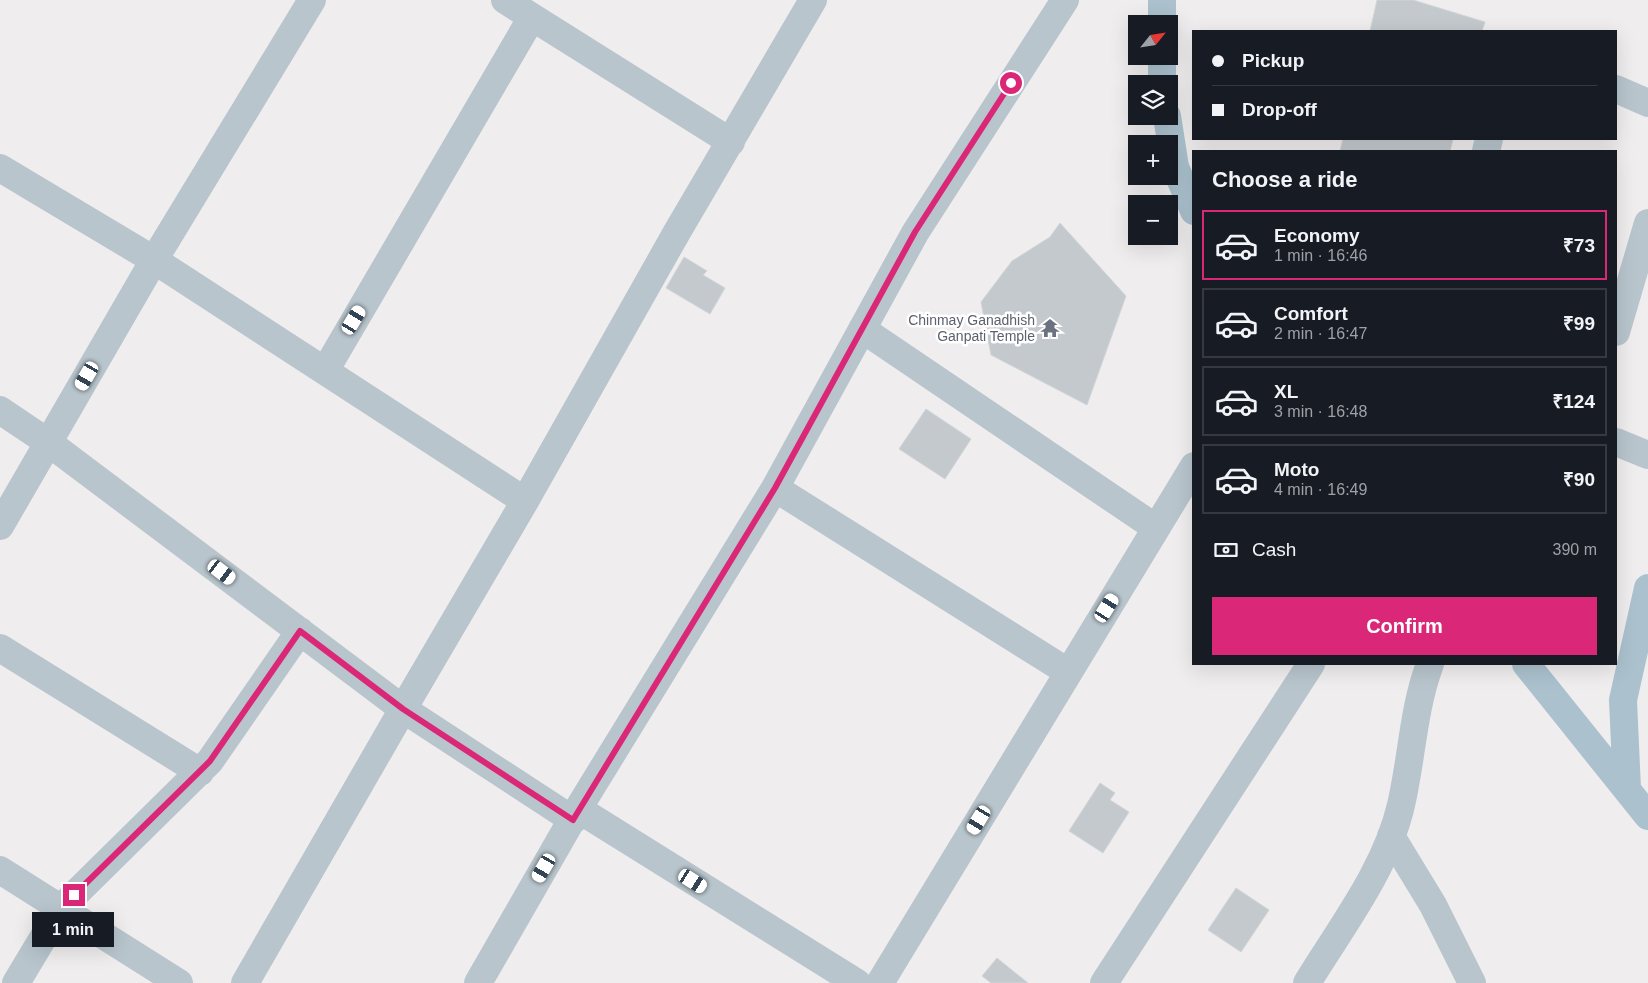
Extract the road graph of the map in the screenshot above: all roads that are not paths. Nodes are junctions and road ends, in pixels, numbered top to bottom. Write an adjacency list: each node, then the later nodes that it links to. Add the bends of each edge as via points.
1 (312, 0): 15 (street)
2 (505, 0): 7 (street)
3 (812, 0): 11 (street)
4 (1065, 0): 16 (street, via 915,232)
5 (1162, 0): 6 (main road)
6 (1162, 15)
7 (532, 17): 11 (street); 18 (street)
8 (1617, 89): 9 (street)
9 (1648, 103)
10 (1168, 125): 13 (main road, via 1175,167)
11 (731, 142): 25 (street)
12 (0, 168): 15 (street)
13 (1192, 206)
14 (1648, 223): 17 (street)
15 (154, 260): 18 (street); 21 (street)
16 (862, 329): 24 (street); 27 (street)
17 (1617, 329)
18 (325, 371): 25 (street)
19 (0, 410): 21 (street)
20 (1617, 442): 22 (street)
21 (49, 443): 26 (street); 29 (street)
22 (1648, 455)
23 (1192, 469): 27 (street)
24 (775, 488): 34 (street); 38 (street)
25 (525, 501): 35 (street)
26 (0, 526)
27 (1156, 528): 34 (street)
28 (1648, 588): 37 (main road, via 1623,700)
29 (300, 631): 35 (street); 36 (street)
30 (0, 648): 36 (street)
31 (1310, 665): 49 (street)
32 (1430, 665): 40 (street, via 1421,689 1401,806)
33 (1527, 665): 37 (main road)
34 (1068, 672): 48 (street)
35 (403, 709): 38 (street); 46 (street)
36 (200, 772): 42 (street)
37 (1628, 789): 39 (main road)
38 (576, 814): 43 (street); 47 (street)
39 (1648, 816)
40 (1391, 836): 50 (street, via 1366,888); 51 (street, via 1433,905)
41 (0, 870): 42 (street)
42 (61, 908): 44 (street); 45 (street)
43 (480, 982)
44 (16, 983)
45 (179, 983)
46 (245, 983)
47 (857, 983)
48 (880, 983)
49 (1104, 983)
50 (1307, 983)
51 (1472, 983)

